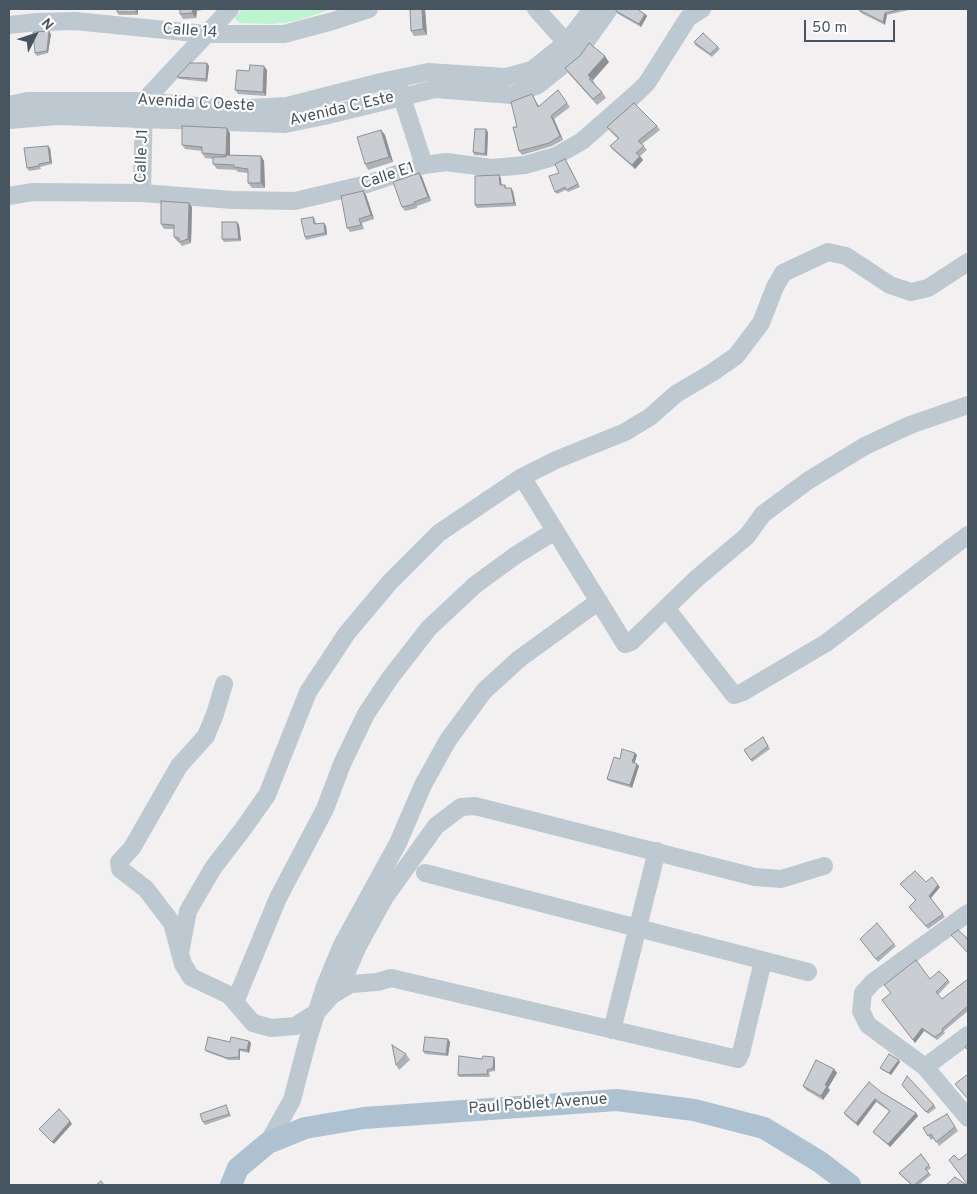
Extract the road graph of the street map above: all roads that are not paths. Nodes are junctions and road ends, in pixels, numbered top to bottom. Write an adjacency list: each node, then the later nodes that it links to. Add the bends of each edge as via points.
1 (230, 9): 8 (street)
2 (369, 9): 8 (street, Calle 14, via 284,34)
3 (536, 9): 9 (street)
4 (592, 9): 9 (street, Avenida C Oeste)
5 (609, 9): 9 (street, Avenida C Este)
6 (702, 9): 16 (street, Calle E1, via 688,18 647,83 582,141 556,156 525,165 492,168 446,162)
7 (9, 25): 8 (street, Calle 14, via 75,21)
8 (205, 34): 12 (street)
9 (572, 48): 10 (street, Avenida C Oeste, via 532,70 506,78 428,72); 11 (street, Avenida C Este, via 538,85 512,95 435,89)
10 (396, 79): 11 (street); 12 (street, Avenida C Oeste, via 287,106 230,109)
11 (401, 96): 15 (street, Avenida C Este, via 285,124); 16 (street)
12 (144, 101): 13 (street, Avenida C Oeste, via 27,100); 15 (street, Calle J1)
13 (9, 105)
14 (9, 120): 15 (street, Avenida C Este, via 57,116)
15 (144, 120): 17 (street, Calle J1)
16 (424, 165): 17 (street, Calle E1, via 367,184 295,201)
17 (142, 193): 18 (street, Calle E1, via 33,192)
18 (9, 196)
19 (968, 262): 21 (street, via 928,288 911,292 890,285 846,256 828,252 783,273 761,323 736,356 676,394 650,417 625,432 556,460)
20 (968, 405): 25 (street, via 910,425 864,446 809,480 762,514 747,536)
21 (522, 478): 22 (street); 32 (street, via 439,533 390,582 347,633 308,692 268,795 213,868 188,911)
22 (555, 531): 24 (street); 36 (street, via 475,585 429,628 390,678 366,714 342,764 324,809 278,898)
23 (968, 535): 25 (street, via 826,643 734,695)
24 (599, 602): 25 (street, via 625,644); 37 (street, via 519,659 484,691 448,740 423,785 398,844 342,946)
25 (666, 608)
26 (224, 684): 32 (street, via 206,736 179,766 132,848 119,862 120,869 146,888 172,923)
27 (657, 851): 28 (street, via 772,879); 31 (street); 35 (street, via 475,806 460,807 436,826 386,897 358,946)
28 (824, 866)
29 (425, 873): 31 (street)
30 (968, 913): 40 (street, via 873,982 863,994 861,1011 868,1025)
31 (638, 928): 33 (street); 38 (street)
32 (180, 952): 36 (street, via 191,977 229,995)
33 (762, 961): 34 (street); 38 (street, via 738,1060)
34 (808, 972)
35 (338, 992): 37 (street); 38 (street, via 351,984 391,978)
36 (235, 1002): 37 (street, via 253,1022 271,1028 295,1026)
37 (316, 1013): 42 (street, via 292,1100)
38 (612, 1030)
39 (968, 1035): 40 (street)
40 (925, 1067): 41 (street)
41 (968, 1118)
42 (268, 1143): 43 (main road, Paul Poblet Avenue, via 238,1168); 44 (main road, Paul Poblet Avenue, via 305,1128 364,1118 617,1100 694,1110 764,1128 820,1162)
43 (231, 1185)
44 (850, 1185)

